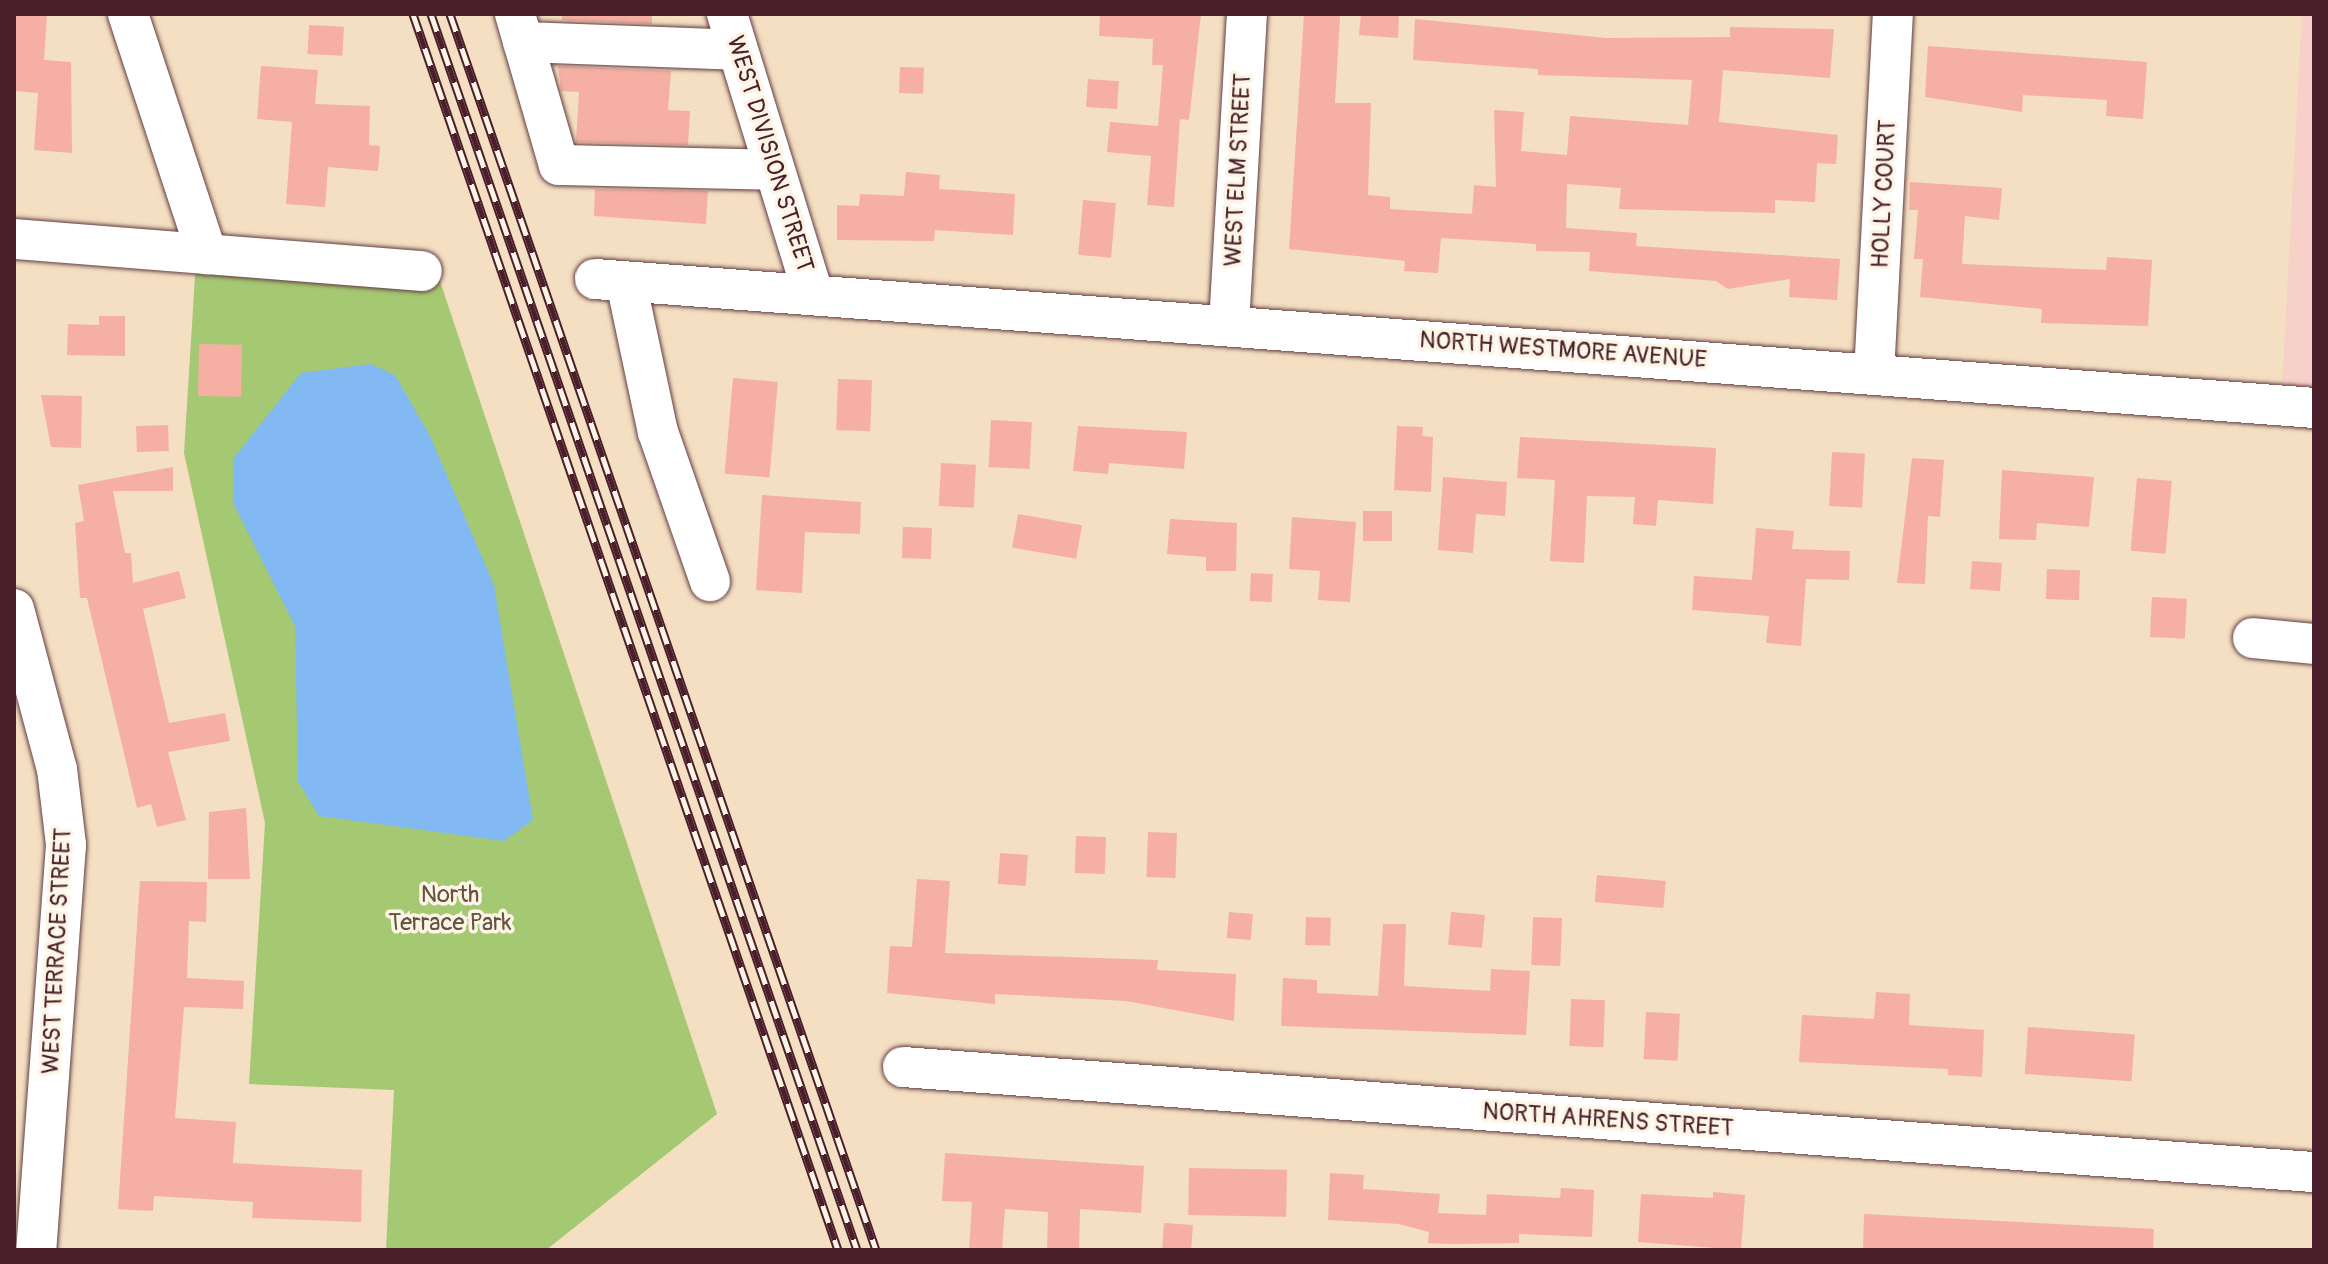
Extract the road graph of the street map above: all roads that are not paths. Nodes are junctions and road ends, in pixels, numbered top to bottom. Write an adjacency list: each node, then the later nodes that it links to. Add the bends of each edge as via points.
1 (128, 14): 8 (street)
2 (1247, 14): 11 (street, WEST ELM STREET)
3 (1893, 14): 12 (street, HOLLY COURT)
4 (519, 28): 5 (street); 6 (street, via 559,165)
5 (732, 32): 6 (street, WEST DIVISION STREET)
6 (774, 170): 10 (street, WEST DIVISION STREET)
7 (14, 239): 8 (street)
8 (207, 254): 9 (street)
9 (422, 271)
10 (813, 294): 11 (street, NORTH WESTMORE AVENUE); 14 (street, NORTH WESTMORE AVENUE, via 611,281)
11 (1229, 325): 12 (street, NORTH WESTMORE AVENUE)
12 (1874, 374): 13 (street, NORTH WESTMORE AVENUE)
13 (2314, 408)
14 (710, 581)
15 (14, 609): 20 (street, WEST TERRACE STREET, via 57,769 66,845)
16 (2253, 638): 17 (street)
17 (2314, 644)
18 (903, 1067): 19 (street, NORTH AHRENS STREET)
19 (2314, 1172)
20 (36, 1250)

